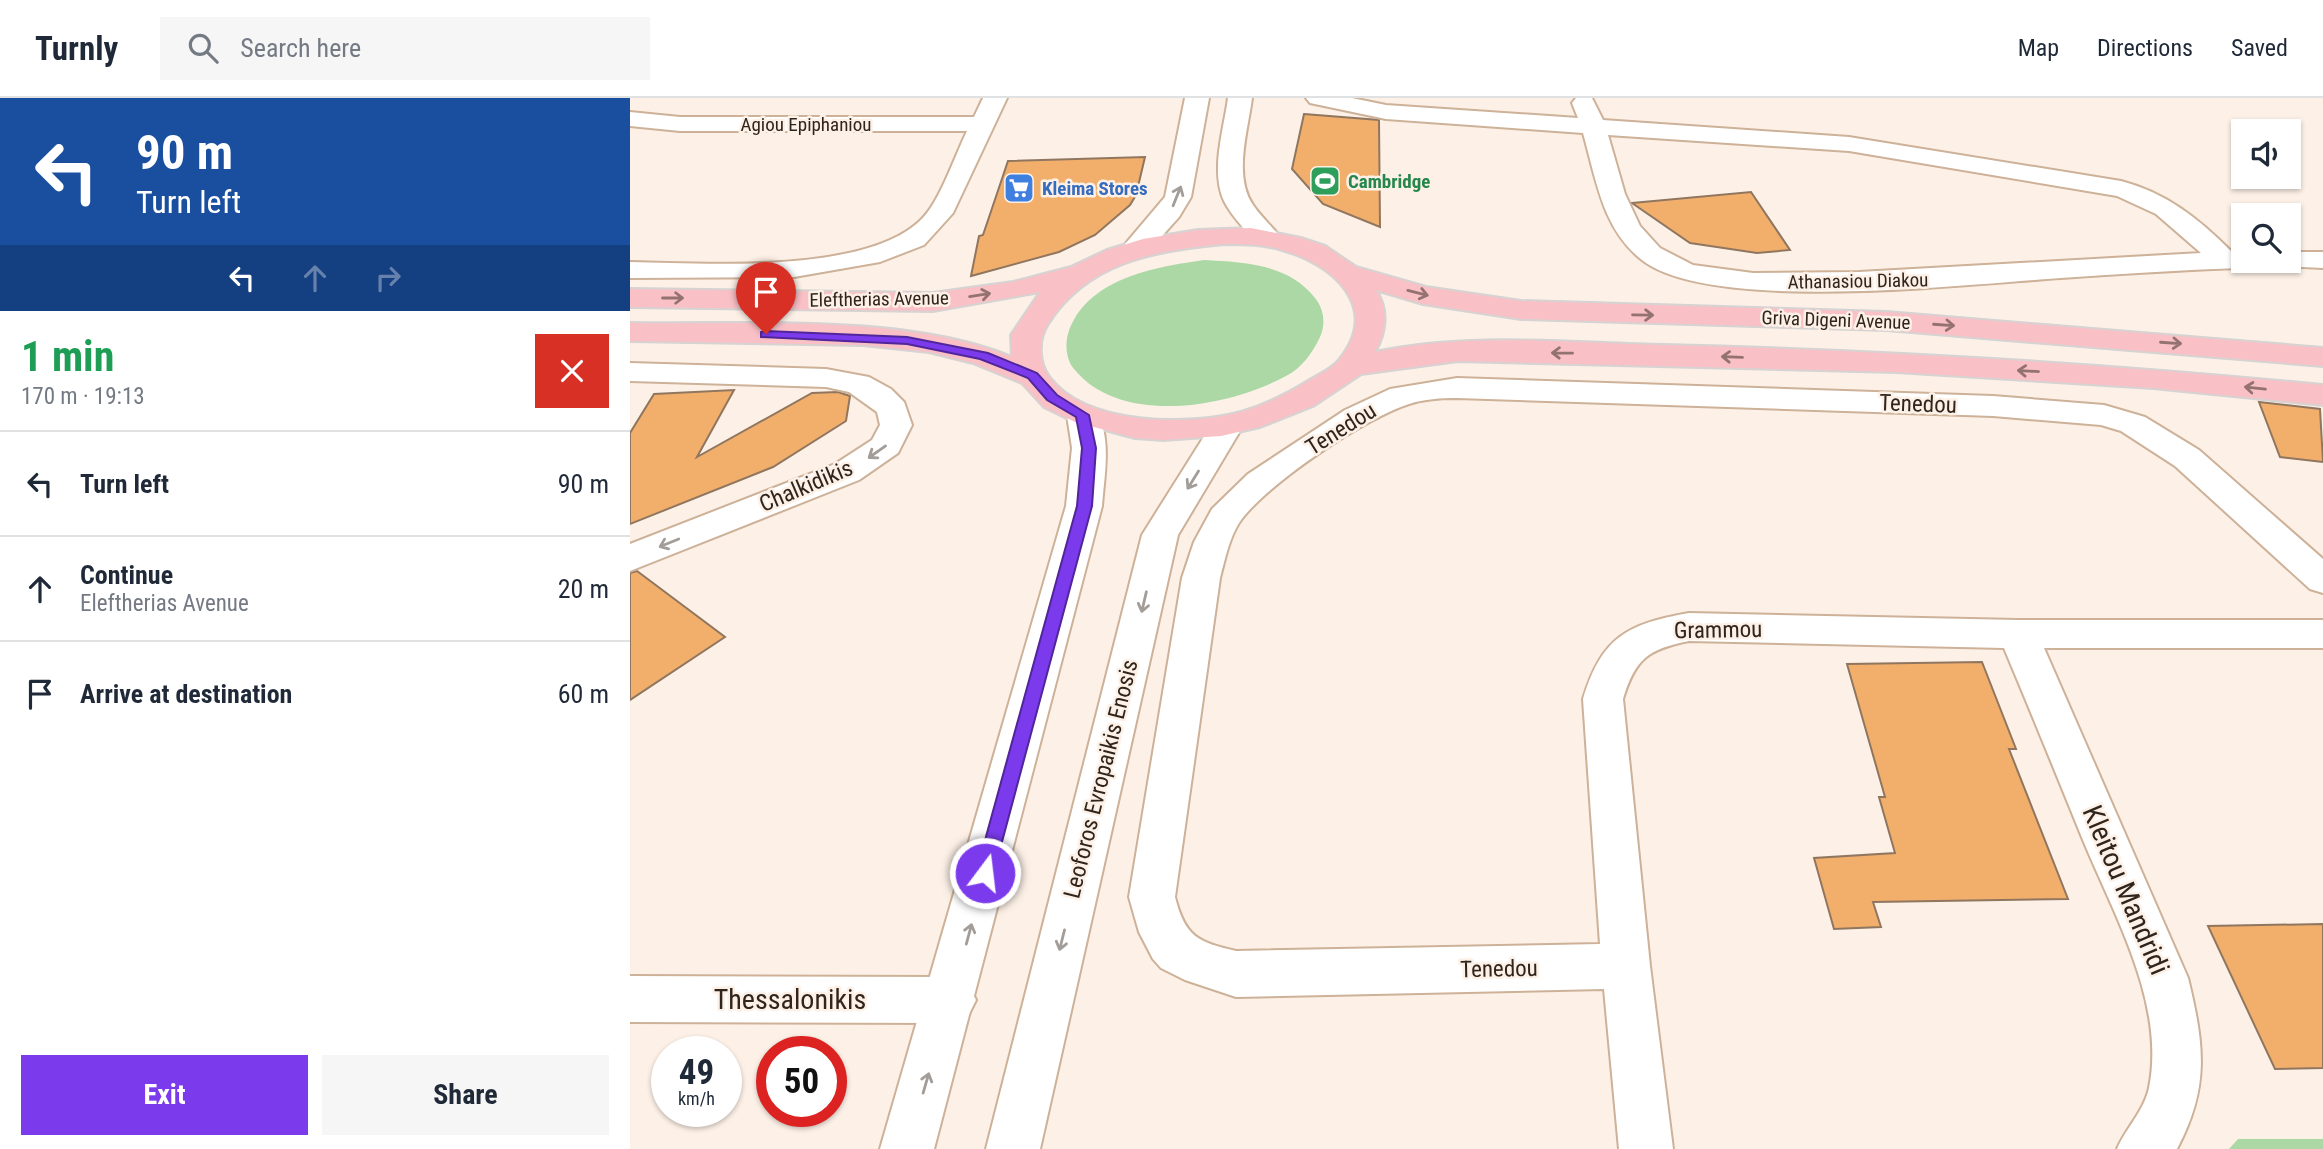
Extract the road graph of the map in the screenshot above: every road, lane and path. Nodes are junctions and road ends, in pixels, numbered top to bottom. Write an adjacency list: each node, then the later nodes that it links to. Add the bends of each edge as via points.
1 (708, 98): 8 (street)
2 (995, 98): 9 (street)
3 (1197, 98): 12 (street, one-way to 3, via 1178,197)
4 (1240, 98): 11 (street, via 1232,167 1234,192)
5 (1318, 98): 10 (street, via 1386,112)
6 (1582, 98): 10 (street, Athanasiou Diakou)
7 (630, 119): 8 (street, Agiou Epiphaniou)
8 (680, 124): 9 (street, Agiou Epiphaniou)
9 (983, 124): 17 (street, via 937,218 898,245 860,259 810,267)
10 (1594, 125): 13 (street, via 1849,144 2121,189 2162,204); 14 (street, Athanasiou Diakou, via 1614,208 1639,244 1657,259 1687,273 1762,283 1919,279)
11 (1267, 237): 12 (highway, via 1179,239); 19 (highway, via 1316,251)
12 (1135, 249): 18 (highway)
13 (2231, 258)
14 (2231, 260)
15 (2301, 260): 16 (street)
16 (2323, 260)
17 (630, 270)
18 (1082, 271): 20 (highway, Eleftherias Avenue, one-way to 18, via 933,302 1014,290); 25 (highway, via 1044,302 1025,339)
19 (1352, 274): 22 (highway, Griva Digeni Avenue, one-way to 22, via 1423,295 1521,310 1887,321); 23 (highway, via 1370,302 1370,334)
20 (630, 298)
21 (630, 332): 25 (highway, Eleftherias Avenue, via 863,336 929,343 983,356)
22 (2323, 358)
23 (1350, 367): 26 (highway, Griva Digeni Avenue, one-way to 23, via 2151,377 1679,355 1455,352); 28 (highway, via 1299,403)
24 (630, 373): 29 (street, Chalkidikis, one-way to 29, via 826,378 858,384 893,410 896,425 886,446 847,472)
25 (1032, 376): 27 (highway, via 1052,397)
26 (2323, 395)
27 (1083, 415): 28 (highway, via 1126,427 1163,430); 35 (street, one-way to 27, via 1084,506 1089,448)
28 (1227, 426): 37 (street, Leoforos Evropaikis Enosis, one-way to 37, via 1160,535)
29 (630, 558)
30 (2323, 580): 33 (street, Tenedou, via 2187,458 2133,424 2104,415 1993,406 1457,388 1413,392 1371,409 1249,491 1231,508 1209,548 1152,897 1157,927 1176,953 1236,974)
31 (2018, 634): 32 (street, Grammou); 33 (street, Grammou, via 1689,627 1653,633 1628,649 1611,669 1604,699); 39 (street, Kleitou Mandridi, via 2164,978 2178,1038 2176,1094 2156,1136)
32 (2323, 634)
33 (1626, 966): 38 (street, Grammou)
34 (630, 999): 35 (street, Thessalonikis)
35 (951, 1000): 36 (street, one-way to 35)
36 (907, 1149)
37 (1013, 1149)
38 (1646, 1149)
39 (2144, 1149)

